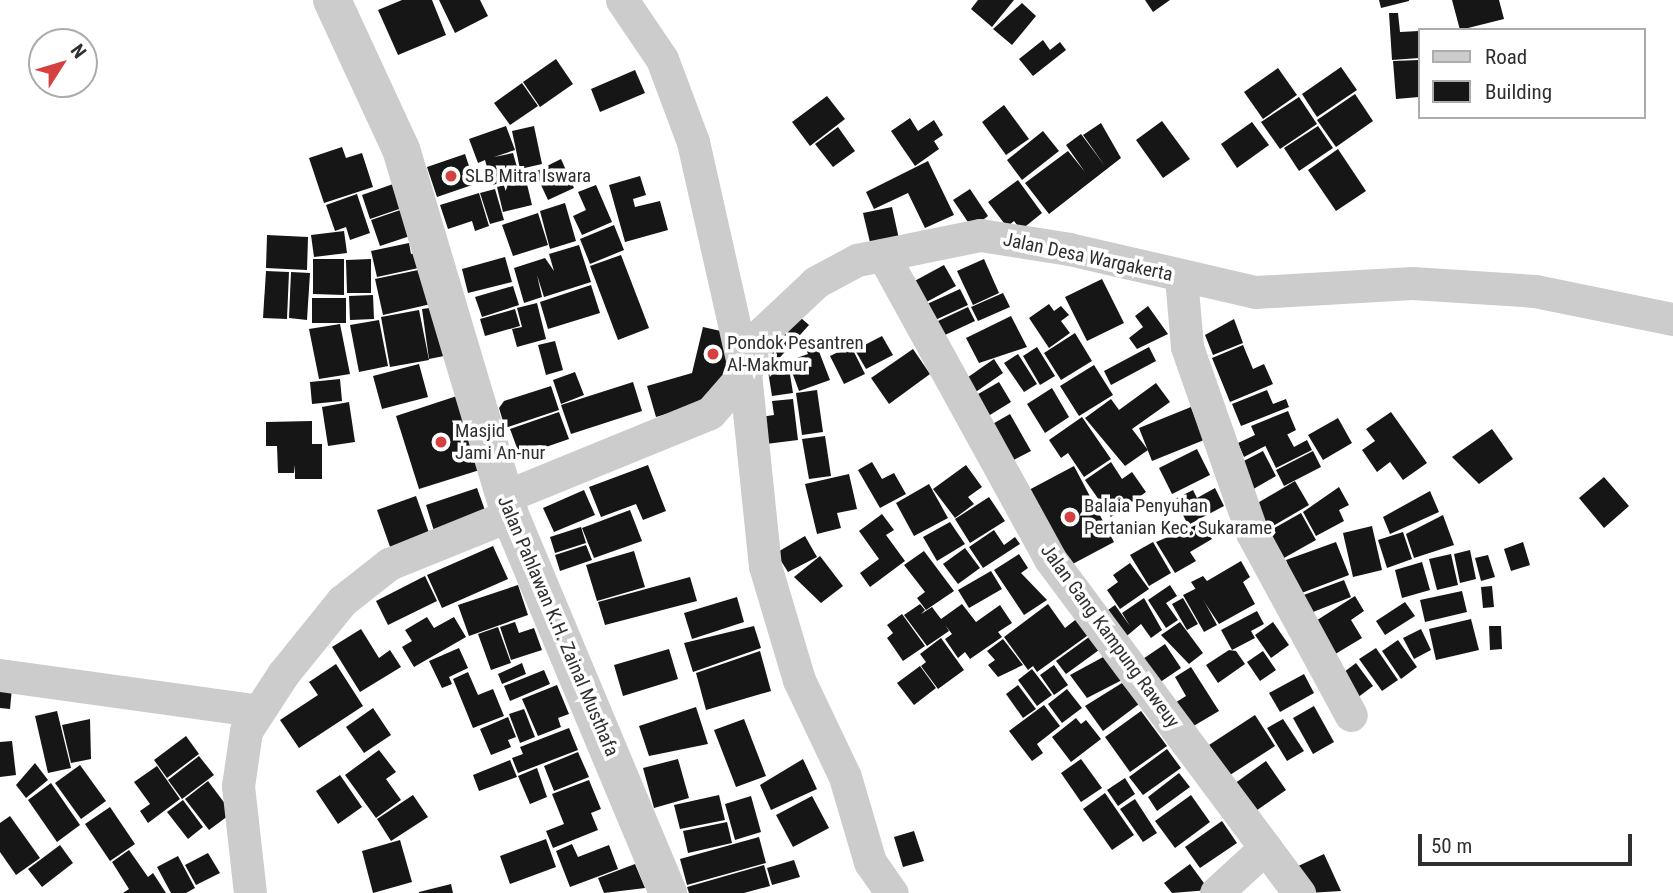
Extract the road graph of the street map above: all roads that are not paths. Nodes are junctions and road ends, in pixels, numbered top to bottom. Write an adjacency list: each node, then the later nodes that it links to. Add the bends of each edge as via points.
1 (332, 0): 7 (street, Jalan Pahlawan K.H. Zainal Musthafa, via 401,149)
2 (622, 0): 6 (street, via 662,59 693,142)
3 (883, 255): 4 (street, Jalan Desa Wargakerta, via 980,235 1069,249); 6 (street, Jalan Desa Wargakerta, via 857,260 789,303 763,332); 11 (street, Jalan Gang Kampung Raweuy, via 1050,559)
4 (1181, 277): 5 (street, Jalan Desa Wargakerta, via 1255,292 1412,283 1535,291); 10 (street, via 1186,346 1252,533)
5 (1673, 319)
6 (745, 373): 7 (street, Jalan Desa Wargakerta, via 710,414 601,453); 14 (street, via 765,566 799,680 845,777 870,862)
7 (507, 506): 9 (street, Jalan Desa Wargakerta, via 389,564 361,586 334,612); 13 (street, Jalan Pahlawan K.H. Zainal Musthafa)
8 (0, 675): 9 (street)
9 (259, 711): 12 (street, Jalan Desa Wargakerta, via 246,731 238,786)
10 (1351, 715)
11 (1265, 848): 15 (street); 16 (street, Jalan Gang Kampung Raweuy)
12 (250, 893)
13 (668, 893)
14 (892, 893)
15 (1216, 893)
16 (1298, 893)

